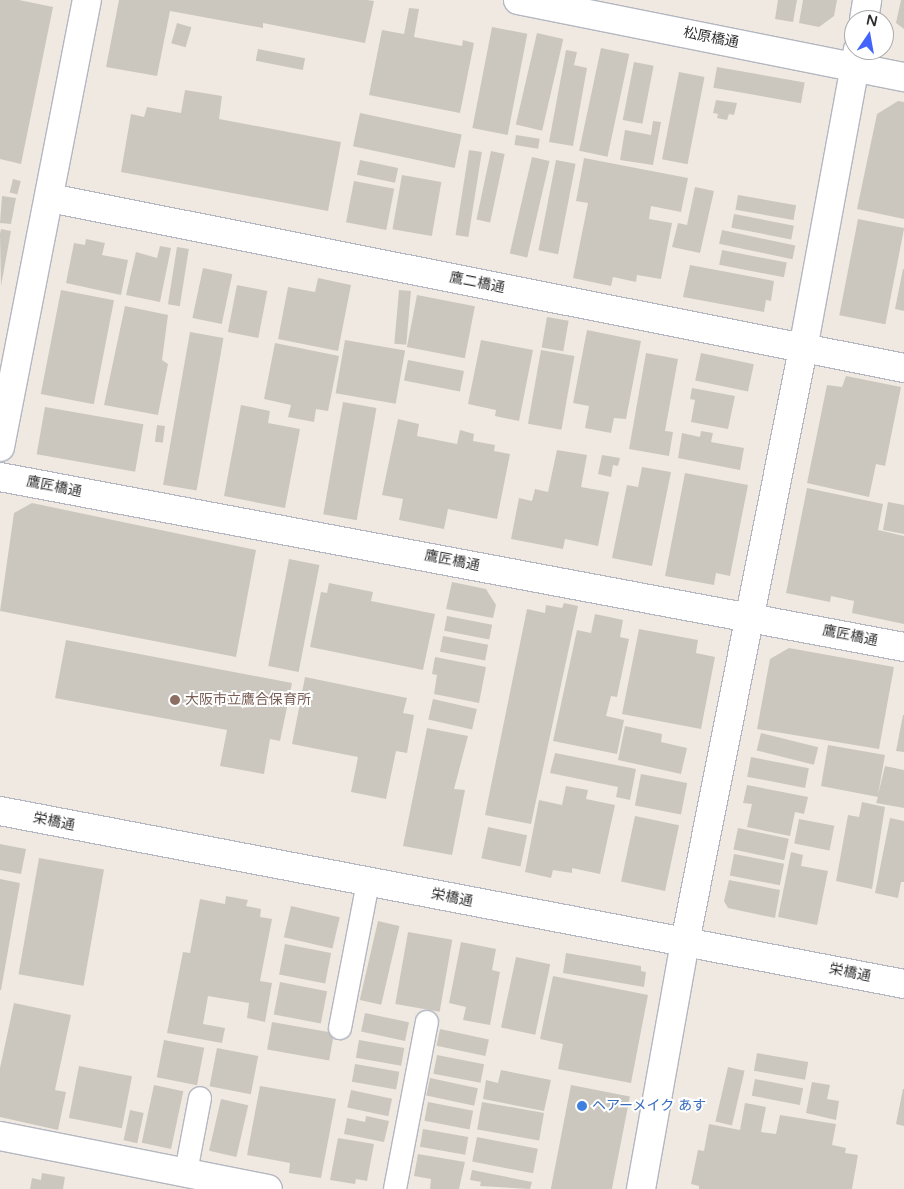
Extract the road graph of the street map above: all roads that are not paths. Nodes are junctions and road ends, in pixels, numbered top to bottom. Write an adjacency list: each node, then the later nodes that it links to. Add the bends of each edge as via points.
1 (87, 0): 7 (street)
2 (518, 0): 3 (street, 松原橋通)
3 (844, 56)
4 (856, 60): 8 (street)
5 (861, 60): 6 (street, 松原橋通)
6 (904, 76)
7 (50, 198): 8 (street, 鷹二橋通); 10 (street)
8 (803, 349): 9 (street, 鷹二橋通); 12 (street)
9 (904, 368)
10 (0, 447)
11 (0, 477): 12 (street, 鷹匠橋通)
12 (751, 617): 13 (street, 鷹匠橋通); 16 (street)
13 (904, 647)
14 (0, 811): 15 (street, 栄橋通)
15 (368, 882): 16 (street, 栄橋通); 19 (lane)
16 (685, 942): 17 (street, 栄橋通); 25 (street)
17 (904, 984)
18 (428, 1022): 24 (lane)
19 (340, 1028)
20 (200, 1098): 22 (lane)
21 (0, 1136): 22 (street)
22 (186, 1172): 23 (street)
23 (268, 1189)
24 (394, 1189)
25 (641, 1189)

